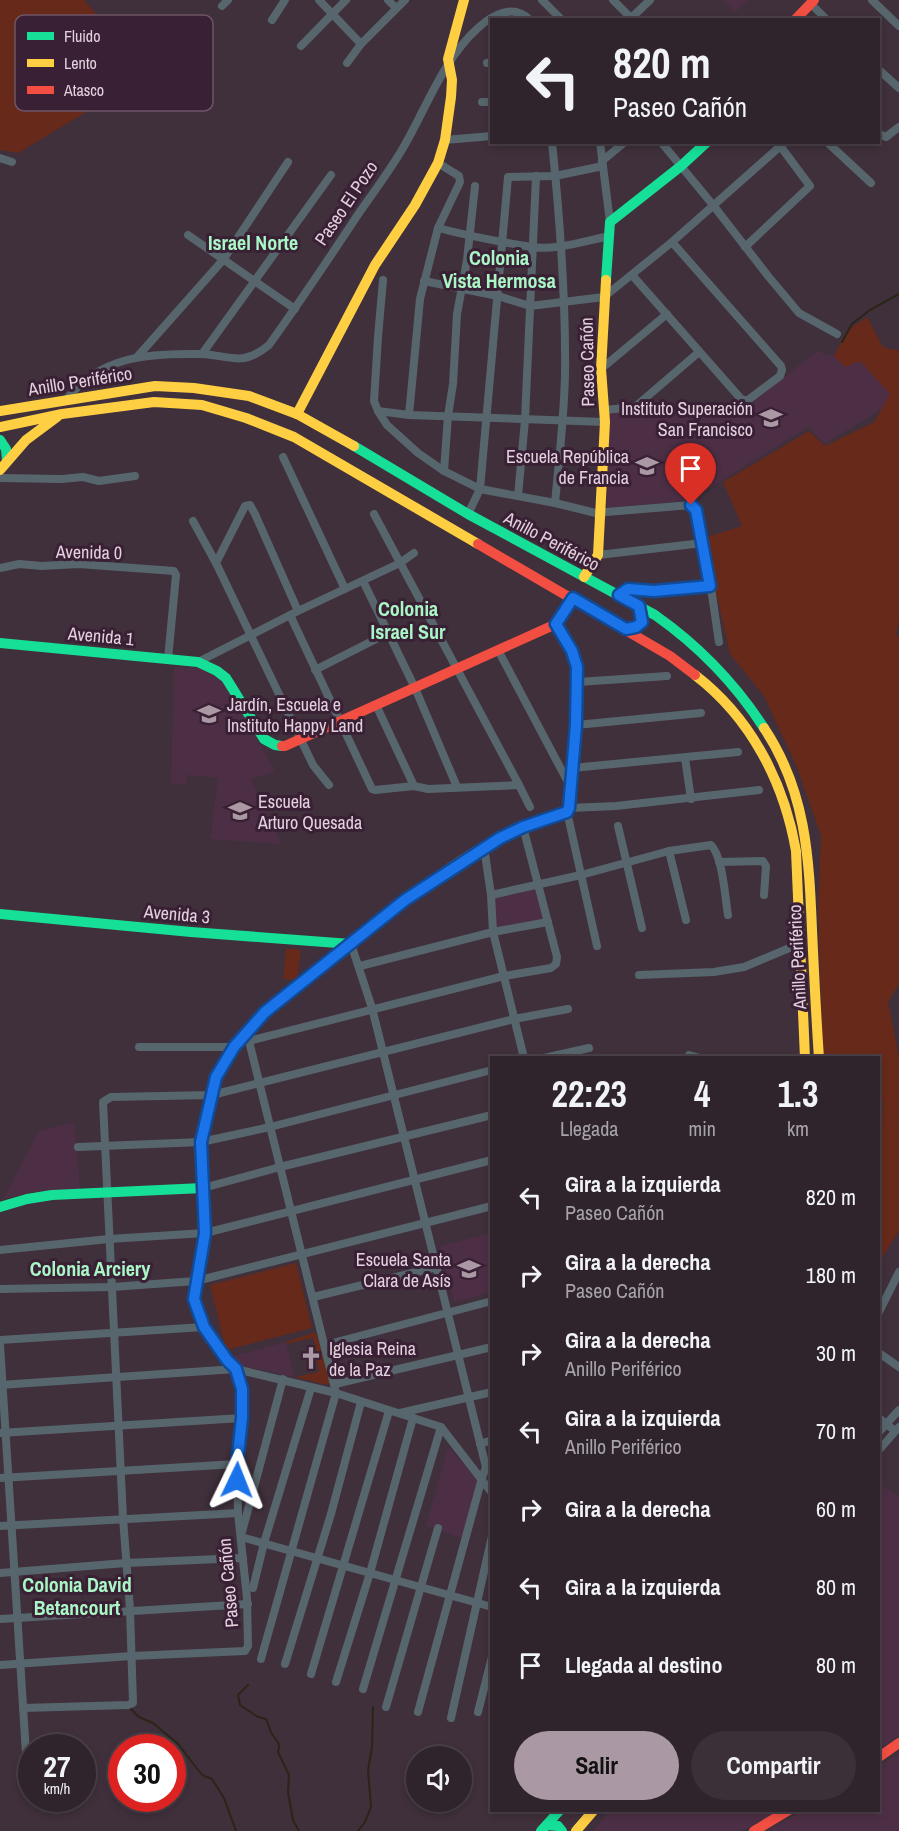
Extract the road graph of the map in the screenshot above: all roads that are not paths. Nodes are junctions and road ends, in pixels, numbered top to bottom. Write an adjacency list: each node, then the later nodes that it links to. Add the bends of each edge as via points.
1 (285, 0): 22 (street)
2 (319, 0): 13 (street)
3 (346, 0): 13 (street)
4 (387, 0): 12 (street)
5 (405, 0): 12 (street)
6 (464, 0): 27 (main road, Paseo El Pozo)
7 (542, 0): 17 (street)
8 (613, 0): 18 (street)
9 (650, 0): 19 (street)
10 (872, 0): 23 (street)
11 (813, 2): 20 (main road); 21 (street)
12 (396, 8): 24 (street)
13 (332, 14): 24 (street); 25 (street)
14 (490, 18): 16 (street, via 512,11)
15 (490, 18): 27 (street)
16 (528, 18)
17 (560, 18)
18 (630, 18)
19 (632, 18)
20 (797, 18)
21 (825, 18)
22 (272, 20)
23 (899, 26)
24 (361, 44): 26 (street)
25 (301, 46)
26 (347, 63)
27 (449, 64): 35 (main road, via 452,80); 75 (street, Paseo El Pozo, via 402,149)
28 (880, 70): 29 (street)
29 (898, 88)
30 (482, 102): 31 (street)
31 (490, 102)
32 (899, 127): 33 (street, via 886,137)
33 (880, 134)
34 (490, 136): 35 (street)
35 (445, 140): 46 (main road)
36 (552, 144): 51 (street)
37 (600, 144): 47 (street, Paseo Cañón)
38 (624, 144): 47 (street)
39 (663, 144): 48 (street)
40 (704, 144): 48 (main road)
41 (829, 144): 52 (street)
42 (783, 145): 54 (street); 63 (street, via 810,186)
43 (0, 158): 44 (street)
44 (12, 162)
45 (288, 162): 65 (street)
46 (438, 163): 56 (street, via 459,176 460,182); 86 (main road, via 375,265)
47 (603, 164): 51 (street); 55 (street, Paseo Cañón)
48 (681, 166): 54 (street); 55 (main road)
49 (331, 175): 68 (street)
50 (536, 176): 51 (street); 61 (street, via 508,177); 64 (street)
51 (555, 176): 62 (street)
52 (871, 183)
53 (476, 186): 59 (street)
54 (713, 205): 60 (street); 63 (street)
55 (610, 222): 58 (main road, Paseo Cañón)
56 (438, 228): 59 (street); 69 (street)
57 (188, 235): 65 (street)
58 (610, 236): 62 (street); 72 (main road, Paseo Cañón)
59 (470, 237): 61 (street); 70 (street)
60 (672, 242): 66 (street); 78 (street, via 782,370 780,376 744,402)
61 (502, 243): 64 (street); 71 (street)
62 (561, 246): 64 (street); 73 (street)
63 (745, 247): 77 (street, via 799,313)
64 (533, 248): 74 (street)
65 (223, 260): 68 (street); 80 (street)
66 (632, 274): 72 (street); 76 (street)
67 (384, 280): 84 (street, via 374,390)
68 (254, 281): 75 (street); 79 (street)
69 (424, 282): 70 (street); 87 (street)
70 (461, 289): 71 (street); 88 (street)
71 (498, 296): 74 (street); 90 (street)
72 (604, 297): 73 (street); 81 (main road, Paseo Cañón)
73 (564, 303): 74 (street); 92 (street)
74 (530, 306): 91 (street)
75 (295, 309): 79 (street, Paseo El Pozo, via 258,355 230,359)
76 (667, 314): 78 (street); 81 (street)
77 (837, 334)
78 (699, 352): 89 (street, via 635,407)
79 (202, 354): 80 (street, Paseo El Pozo)
80 (138, 356): 82 (street, Paseo El Pozo, via 93,373)
81 (601, 369): 89 (main road, Paseo Cañón)
82 (66, 400): 83 (main road, Anillo Periférico); 86 (main road, Anillo Periférico, via 154,386 194,387 249,396)
83 (2, 410)
84 (378, 411): 87 (street); 97 (street, via 387,425)
85 (62, 414): 93 (main road, Anillo Periférico); 96 (main road, via 39,428); 104 (main road, Anillo Periférico, via 154,402 202,405 294,437)
86 (297, 414): 100 (main road, Anillo Periférico)
87 (409, 415): 88 (street)
88 (448, 416): 90 (street); 97 (street)
89 (604, 416): 92 (street); 107 (main road, Paseo Cañón)
90 (487, 417): 91 (street); 101 (street)
91 (525, 420): 92 (street); 102 (street)
92 (563, 421): 103 (street)
93 (0, 427)
94 (0, 440): 96 (main road, via 6,449)
95 (283, 457): 118 (street)
96 (3, 465)
97 (444, 471): 101 (street)
98 (135, 476): 99 (street, via 99,481 83,477)
99 (0, 478)
100 (422, 486): 104 (main road, via 408,493); 106 (main road, Anillo Periférico)
101 (480, 489): 102 (street); 106 (street)
102 (518, 496): 103 (street)
103 (555, 503): 107 (street)
104 (410, 504): 120 (main road, Anillo Periférico)
105 (374, 514): 113 (street)
106 (468, 514): 115 (main road, Anillo Periférico)
107 (600, 514): 109 (street, via 691,505 696,510); 111 (main road, Paseo Cañón)
108 (193, 521): 112 (street)
109 (703, 543): 111 (street); 117 (street)
110 (414, 553): 113 (street)
111 (598, 555): 115 (main road, Paseo Cañón)
112 (216, 563): 122 (street, via 242,510 250,505); 126 (street)
113 (400, 563): 116 (street); 132 (street)
114 (0, 568): 130 (street, Avenida 0, via 19,564 90,564 172,570 176,575)
115 (584, 577): 119 (main road, Anillo Periférico)
116 (363, 580): 118 (street); 125 (street)
117 (710, 586): 119 (street, via 628,589); 127 (street)
118 (345, 589): 122 (street)
119 (619, 595): 121 (main road, Anillo Periférico)
120 (573, 598): 123 (main road); 124 (main road, Anillo Periférico)
121 (639, 606): 124 (main road, via 642,622); 189 (main road, Anillo Periférico, via 691,641 735,686 759,719 788,777 804,824 807,849)
122 (294, 613): 126 (street); 133 (street)
123 (556, 624): 129 (main road); 135 (main road, via 572,651)
124 (626, 629): 171 (main road, Anillo Periférico, via 708,685 733,710 764,753 790,822 796,851)
125 (388, 633): 133 (street); 136 (street)
126 (251, 636): 131 (street); 141 (street)
127 (719, 642)
128 (0, 643): 130 (main road, Avenida 1)
129 (498, 650): 132 (main road); 149 (street)
130 (168, 659): 131 (main road, Avenida 1)
131 (198, 662): 141 (main road, via 226,678 264,739 285,746)
132 (457, 668): 136 (main road); 147 (street)
133 (315, 670): 139 (street)
134 (667, 676): 135 (street)
135 (578, 682): 140 (main road)
136 (415, 688): 137 (main road); 148 (street)
137 (376, 705): 139 (main road); 146 (street)
138 (701, 713): 140 (street)
139 (342, 722): 141 (main road); 146 (street, via 372,789)
140 (576, 725): 144 (main road)
141 (302, 740): 145 (street)
142 (738, 752): 143 (street)
143 (685, 758): 144 (street); 151 (street)
144 (572, 768): 149 (main road)
145 (328, 785)
146 (414, 786): 148 (street)
147 (519, 786): 148 (street); 152 (street)
148 (457, 787)
149 (571, 787): 153 (main road)
150 (759, 790): 151 (street)
151 (691, 799): 153 (street)
152 (530, 807)
153 (568, 810): 155 (main road, Paseo Cañón); 160 (street)
154 (618, 826): 158 (street)
155 (523, 827): 156 (main road, Paseo Cañón); 161 (street)
156 (484, 848): 162 (street); 170 (main road, Paseo Cañón, via 405,900)
157 (669, 850): 158 (street); 159 (street, via 711,845); 166 (street)
158 (626, 861): 160 (street); 168 (street)
159 (719, 862): 163 (street, via 763,861); 165 (street)
160 (581, 874): 161 (street); 172 (street)
161 (538, 884): 162 (street); 167 (street)
162 (491, 895): 169 (street)
163 (764, 895)
164 (0, 914): 170 (main road, Avenida 3)
165 (728, 915)
166 (686, 920)
167 (548, 922): 169 (street); 175 (street, via 556,964)
168 (642, 928)
169 (493, 932): 173 (street); 175 (street)
170 (351, 944): 173 (street); 179 (main road, Paseo Cañón, via 265,1012)
171 (799, 944): 174 (street, via 744,967); 188 (main road, Anillo Periférico)
172 (597, 945)
173 (360, 966): 176 (street)
174 (639, 975)
175 (504, 976): 176 (street); 178 (street)
176 (372, 1008): 179 (street); 183 (street)
177 (568, 1009): 178 (street)
178 (514, 1019): 183 (street); 185 (street)
179 (248, 1037): 181 (main road, Paseo Cañón); 191 (street)
180 (139, 1047): 181 (street)
181 (234, 1047): 192 (main road, Paseo Cañón, via 216,1077)
182 (589, 1048): 186 (street)
183 (382, 1053): 191 (street); 193 (street)
184 (689, 1054): 187 (street)
185 (523, 1056)
186 (553, 1056)
187 (694, 1056)
188 (805, 1056)
189 (819, 1056)
190 (490, 1071): 193 (street)
191 (260, 1083): 192 (street); 195 (street)
192 (212, 1095): 197 (main road, Paseo Cañón); 198 (street, via 106,1099)
193 (394, 1095): 195 (street); 196 (street)
194 (490, 1115): 196 (street)
195 (270, 1127): 197 (street); 201 (street)
196 (403, 1137): 201 (street); 202 (street)
197 (201, 1142): 198 (street); 203 (main road, Paseo Cañón)
198 (105, 1146): 199 (street); 204 (street)
199 (78, 1148)
200 (490, 1161): 202 (street)
201 (280, 1167): 203 (street); 207 (street)
202 (414, 1180): 207 (street); 208 (street)
203 (203, 1188): 204 (main road); 209 (street, Paseo Cañón)
204 (107, 1194): 206 (main road, via 45,1195); 210 (street)
205 (490, 1206): 208 (street)
206 (0, 1207)
207 (291, 1210): 209 (street); 212 (street)
208 (425, 1222): 212 (street); 213 (street)
209 (205, 1233): 210 (street); 215 (street, Paseo Cañón)
210 (109, 1239): 211 (street); 216 (street)
211 (0, 1250)
212 (302, 1254): 215 (street); 218 (street)
213 (436, 1267): 218 (street); 221 (street)
214 (899, 1272): 220 (street)
215 (196, 1281): 216 (street); 222 (street, Paseo Cañón, via 194,1299)
216 (112, 1287): 217 (street); 223 (street)
217 (0, 1289)
218 (313, 1298): 226 (street)
219 (490, 1301): 221 (street)
220 (880, 1310)
221 (447, 1312): 226 (street); 229 (street)
222 (204, 1327): 223 (street); 231 (street, Paseo Cañón)
223 (114, 1333): 224 (street); 232 (street)
224 (0, 1340)
225 (0, 1345): 234 (street)
226 (325, 1345): 236 (street)
227 (490, 1348): 229 (street)
228 (880, 1354): 230 (street)
229 (458, 1356): 236 (street); 238 (street)
230 (899, 1366)
231 (236, 1369): 232 (street); 233 (street); 243 (street, Paseo Cañón, via 242,1389)
232 (117, 1378): 234 (street); 247 (street)
233 (283, 1380): 235 (street); 266 (street)
234 (2, 1384): 251 (street)
235 (310, 1388): 236 (street); 267 (street)
236 (336, 1388): 239 (street); 269 (street)
237 (490, 1392): 238 (street)
238 (468, 1398): 242 (street); 253 (street)
239 (361, 1402): 241 (street); 271 (street)
240 (899, 1410): 246 (street)
241 (389, 1411): 242 (street); 273 (street)
242 (398, 1413): 244 (street)
243 (242, 1418): 247 (street); 255 (street, Paseo Cañón)
244 (413, 1418): 248 (street); 276 (street)
245 (880, 1419): 246 (street)
246 (887, 1424): 249 (street); 250 (street)
247 (119, 1425): 251 (street); 256 (street)
248 (441, 1427): 259 (street); 277 (street)
249 (897, 1429): 254 (street)
250 (880, 1431)
251 (3, 1433): 257 (street)
252 (490, 1441): 253 (street)
253 (480, 1444): 259 (street, via 487,1470)
254 (880, 1449)
255 (237, 1464): 256 (street); 261 (street, Paseo Cañón)
256 (122, 1471): 257 (street); 262 (street)
257 (9, 1477): 258 (street); 263 (street)
258 (0, 1478)
259 (482, 1478): 260 (street); 280 (street)
260 (490, 1490)
261 (238, 1513): 262 (street); 266 (street, Paseo Cañón)
262 (123, 1518): 263 (street); 272 (street)
263 (12, 1525): 264 (street); 274 (street)
264 (0, 1526)
265 (438, 1528): 278 (street)
266 (241, 1537): 267 (street); 270 (street, Paseo Cañón)
267 (264, 1543): 269 (street); 279 (street)
268 (490, 1544): 281 (street)
269 (292, 1551): 271 (street); 288 (street)
270 (243, 1558): 272 (street); 282 (street, Paseo Cañón)
271 (316, 1558): 273 (street); 290 (street)
272 (126, 1563): 274 (street); 284 (street)
273 (344, 1566): 276 (street); 293 (street)
274 (15, 1572): 275 (street); 286 (street)
275 (0, 1573)
276 (370, 1573): 277 (street); 294 (street)
277 (397, 1579): 278 (street); 295 (street)
278 (421, 1587): 280 (street); 296 (street)
279 (253, 1588)
280 (450, 1595): 281 (street); 298 (street)
281 (476, 1603): 283 (street); 300 (street)
282 (248, 1604): 284 (street); 287 (street, Paseo Cañón, via 245,1651)
283 (490, 1606)
284 (130, 1609): 286 (street); 287 (street)
285 (0, 1618): 286 (street)
286 (17, 1618): 289 (street)
287 (132, 1656): 289 (street); 297 (street, via 132,1704)
288 (261, 1659)
289 (19, 1663): 291 (street); 297 (street)
290 (285, 1664)
291 (0, 1665)
292 (490, 1665): 299 (street)
293 (311, 1674)
294 (336, 1682)
295 (363, 1689)
296 (387, 1707)
297 (23, 1708): 301 (street)
298 (418, 1712)
299 (478, 1713)
300 (451, 1718)
301 (25, 1734)
302 (899, 1743): 303 (main road)
303 (880, 1756)
304 (558, 1812): 307 (main road)
305 (592, 1812): 309 (main road)
306 (786, 1812): 310 (main road)
307 (544, 1828): 308 (main road, via 558,1826)
308 (562, 1831)
309 (576, 1831)
310 (754, 1831)

